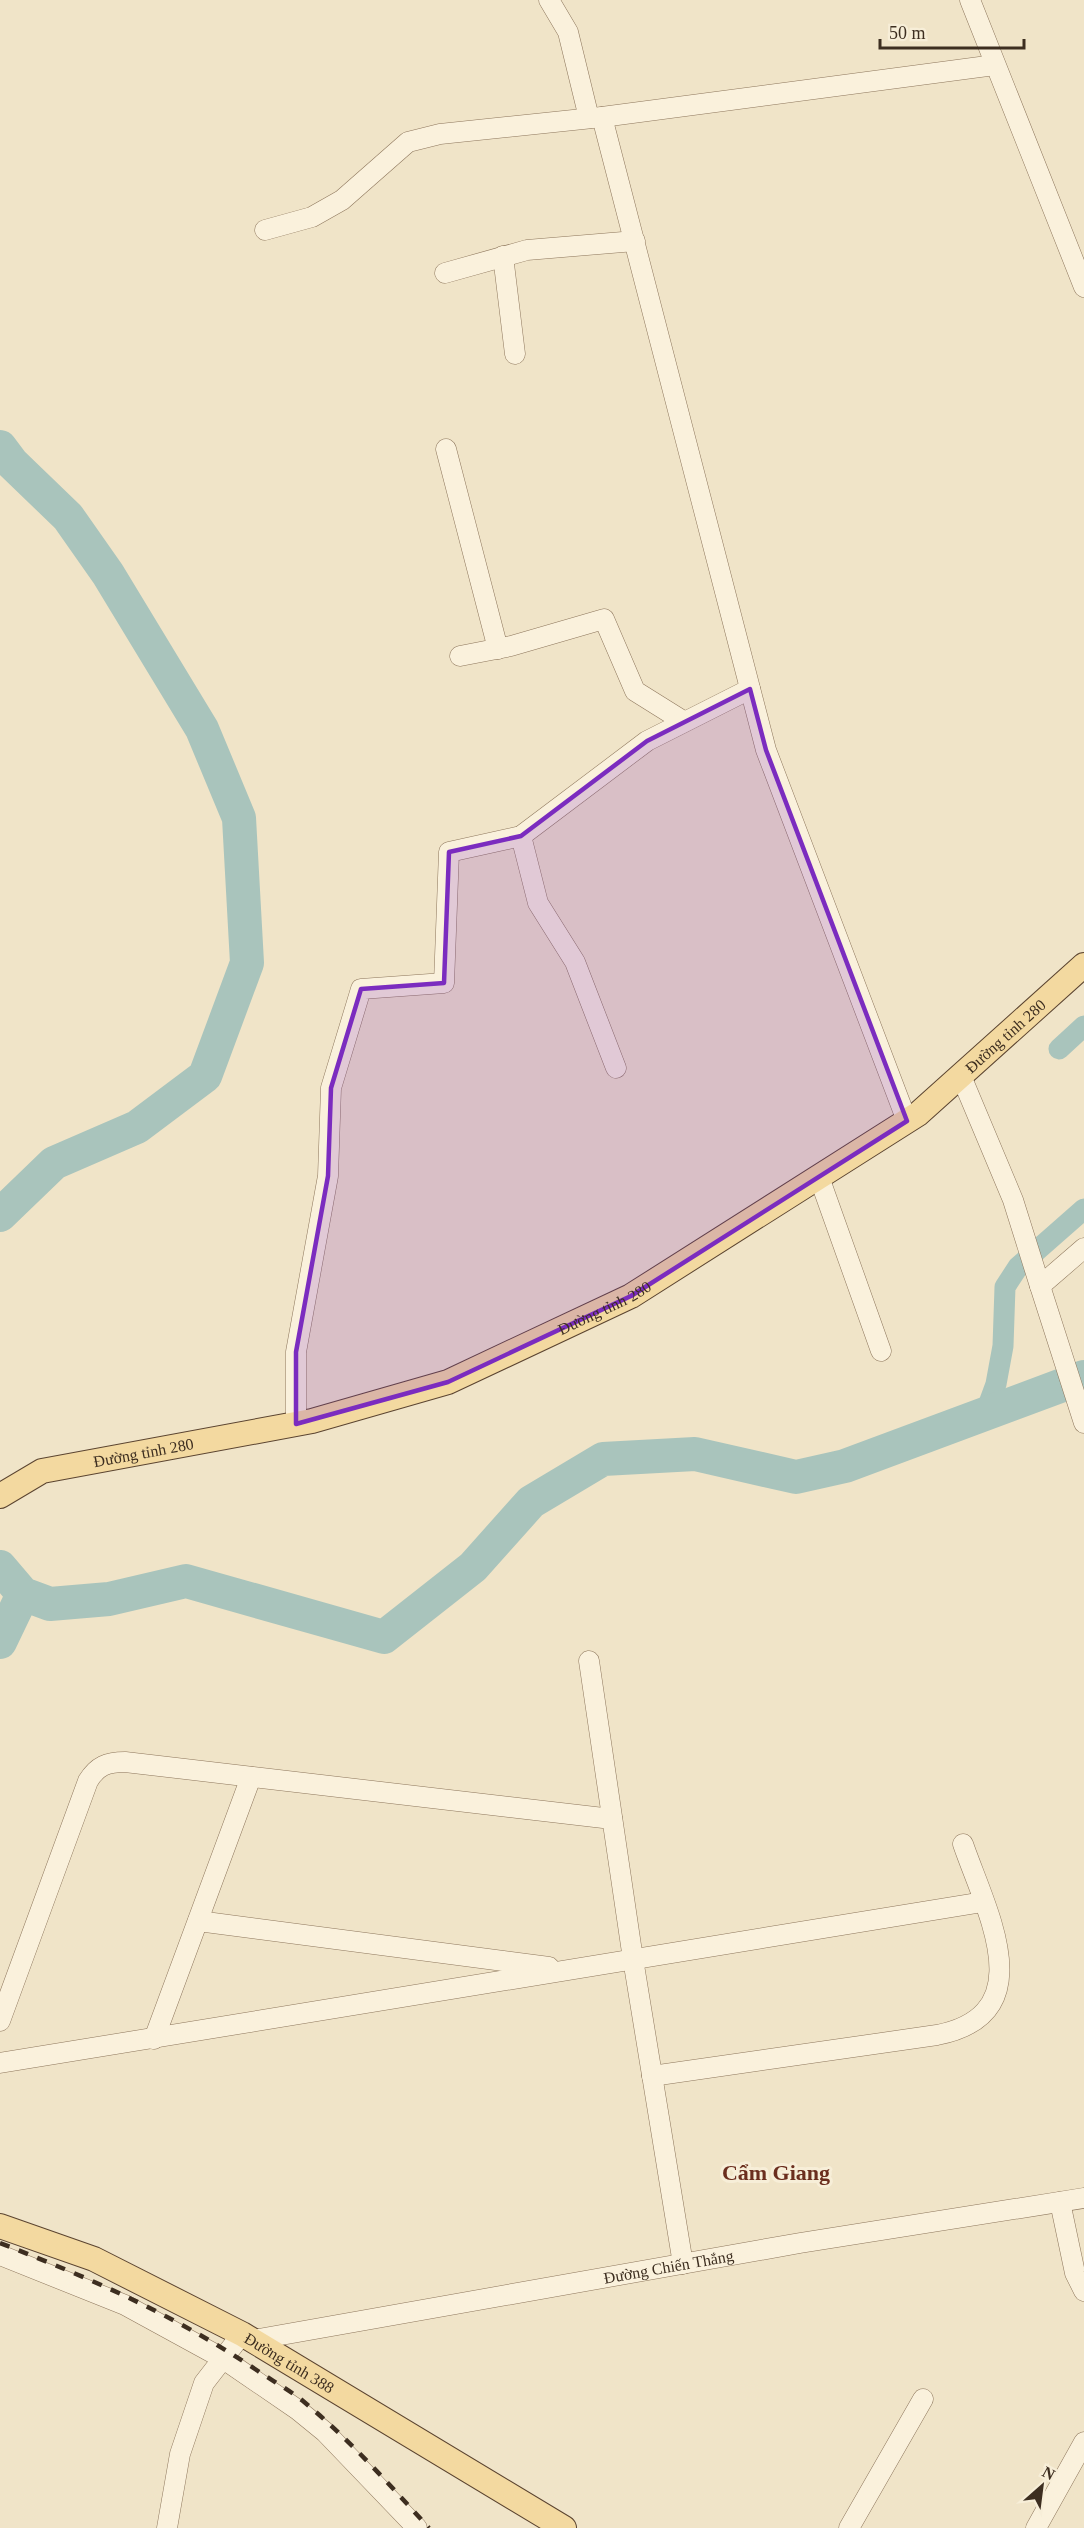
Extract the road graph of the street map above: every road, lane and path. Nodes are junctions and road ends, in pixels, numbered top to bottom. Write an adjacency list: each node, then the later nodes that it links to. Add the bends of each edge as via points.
1 (549, 0): 4 (street, via 568,32)
2 (970, 0): 3 (street)
3 (996, 65): 4 (street); 9 (street)
4 (596, 117): 5 (street, via 440,134 408,142 342,201 312,217); 6 (street)
5 (266, 230)
6 (635, 241): 7 (street, via 549,247); 14 (street)
7 (503, 256): 8 (street); 10 (street)
8 (445, 273)
9 (1084, 287)
10 (515, 354)
11 (447, 449): 12 (street)
12 (498, 649): 13 (street); 15 (street, via 604,619 635,691)
13 (460, 656)
14 (750, 689): 15 (street); 20 (street, via 766,750)
15 (683, 721): 16 (street, via 647,741)
16 (521, 836): 18 (street, via 538,903 575,962); 26 (street, via 449,852 444,983 361,989 331,1088 328,1176 296,1352)
17 (1084, 965): 19 (main road, Đường tỉnh 280)
18 (616, 1068)
19 (961, 1076): 20 (main road, Đường tỉnh 280); 23 (street, via 1013,1200)
20 (907, 1121): 21 (main road, Đường tỉnh 280)
21 (819, 1177): 24 (street); 26 (main road, Đường tỉnh 280, via 631,1296 448,1382)
22 (1084, 1248): 23 (street)
23 (1040, 1286): 25 (street)
24 (881, 1351)
25 (1084, 1423)
26 (296, 1424): 27 (main road, Đường tỉnh 280, via 39,1473)
27 (0, 1496)
28 (589, 1661): 30 (street)
29 (251, 1777): 30 (street); 33 (street); 36 (street, via 118,1762 95,1770)
30 (612, 1820): 34 (street)
31 (963, 1844): 32 (street)
32 (983, 1902): 34 (street); 39 (street, via 997,1943 1001,1974 994,1999 972,2025 937,2036)
33 (198, 1921): 35 (street); 37 (street)
34 (633, 1959): 35 (street); 39 (street)
35 (570, 1970): 37 (street)
36 (0, 2020)
37 (154, 2039): 38 (street)
38 (0, 2063)
39 (652, 2076): 44 (street)
40 (1084, 2198): 41 (street, Đường Chiến Thắng)
41 (1060, 2202): 44 (street, Đường Chiến Thắng); 45 (street, via 1075,2273)
42 (0, 2226): 46 (main road, Đường tỉnh 388, via 94,2259)
43 (0, 2255): 47 (street, via 135,2310)
44 (683, 2264): 46 (street, Đường Chiến Thắng)
45 (1084, 2290)
46 (248, 2337): 47 (street); 52 (main road, Đường tỉnh 388)
47 (222, 2358): 50 (street, via 204,2383 180,2454); 51 (street, via 325,2432)
48 (923, 2399): 53 (street)
49 (1084, 2442): 54 (street)
50 (167, 2528)
51 (417, 2528)
52 (564, 2528)
53 (849, 2528)
54 (1036, 2528)

